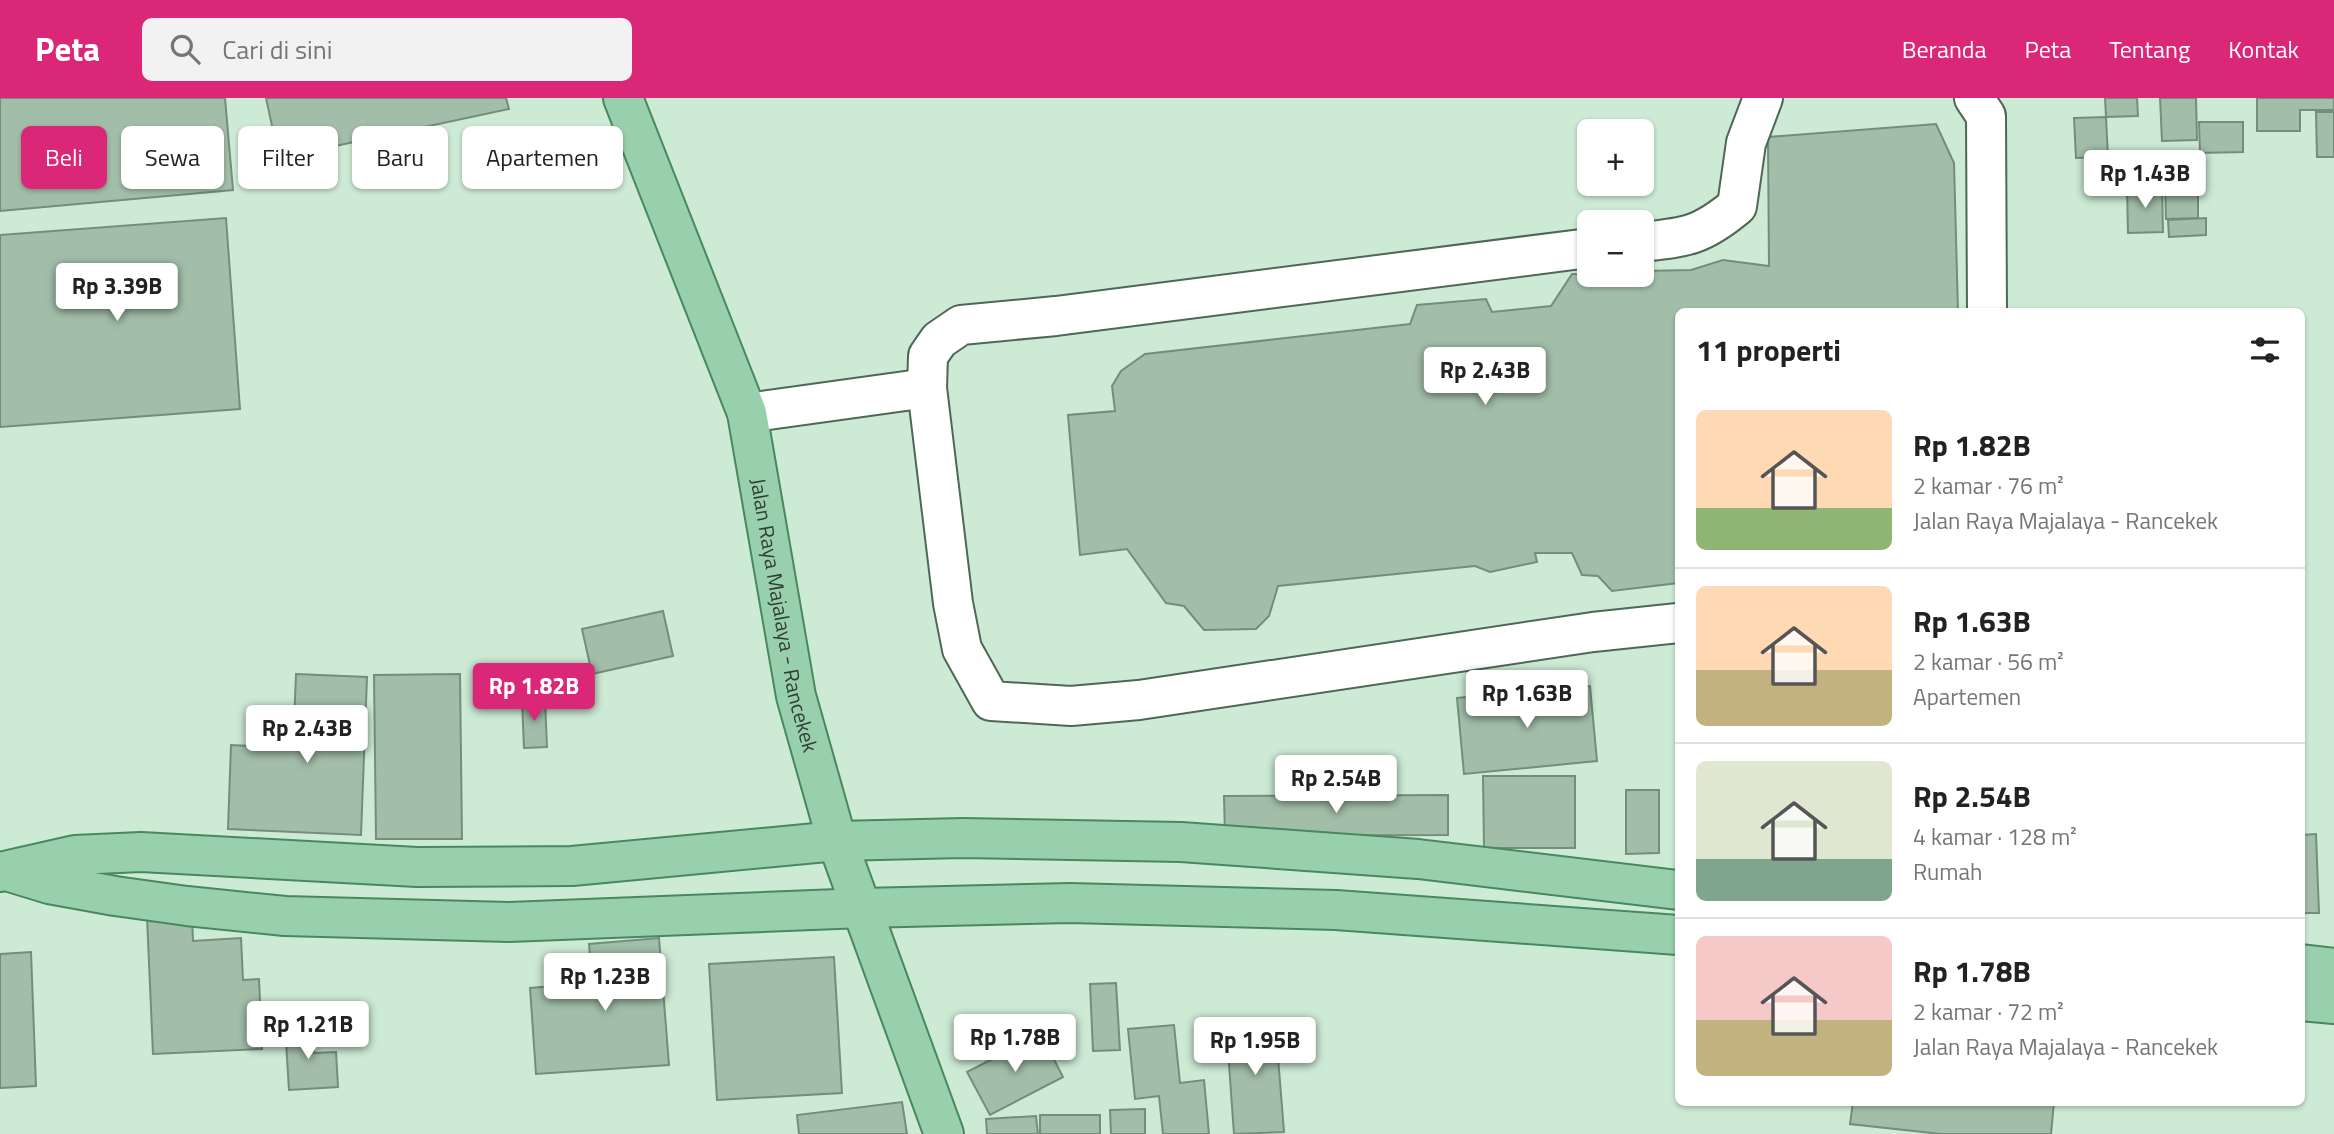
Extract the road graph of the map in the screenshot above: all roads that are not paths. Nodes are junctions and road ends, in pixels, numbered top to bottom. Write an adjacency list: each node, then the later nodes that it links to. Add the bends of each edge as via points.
1 (623, 98): 8 (main road, Jalan Raya Majalaya - Rancekek)
2 (1763, 98): 4 (lane, via 1746,143 1737,206 1717,223 1687,237)
3 (1974, 98): 6 (lane, via 1986,116)
4 (1654, 241)
5 (1577, 250): 7 (lane, via 961,325 939,340 928,356)
6 (1987, 308)
7 (927, 388): 8 (lane); 9 (lane, via 962,649 992,701 1071,706 1139,700)
8 (747, 413): 10 (main road, Jalan Raya Majalaya - Rancekek, via 796,696)
9 (1675, 623)
10 (837, 841): 11 (main road, via 572,866 417,867 141,852 75,855); 12 (main road, via 1181,842 1418,859); 13 (main road, Jalan Raya Majalaya - Rancekek)
11 (4, 872): 13 (main road, via 116,896 285,916 509,922)
12 (1675, 890)
13 (863, 908): 14 (main road, via 1070,903 1336,910); 19 (main road, Jalan Raya Majalaya - Rancekek)
14 (1675, 935)
15 (2305, 964): 16 (main road)
16 (2334, 968)
17 (2305, 1000): 18 (main road)
18 (2334, 1004)
19 (944, 1134)

